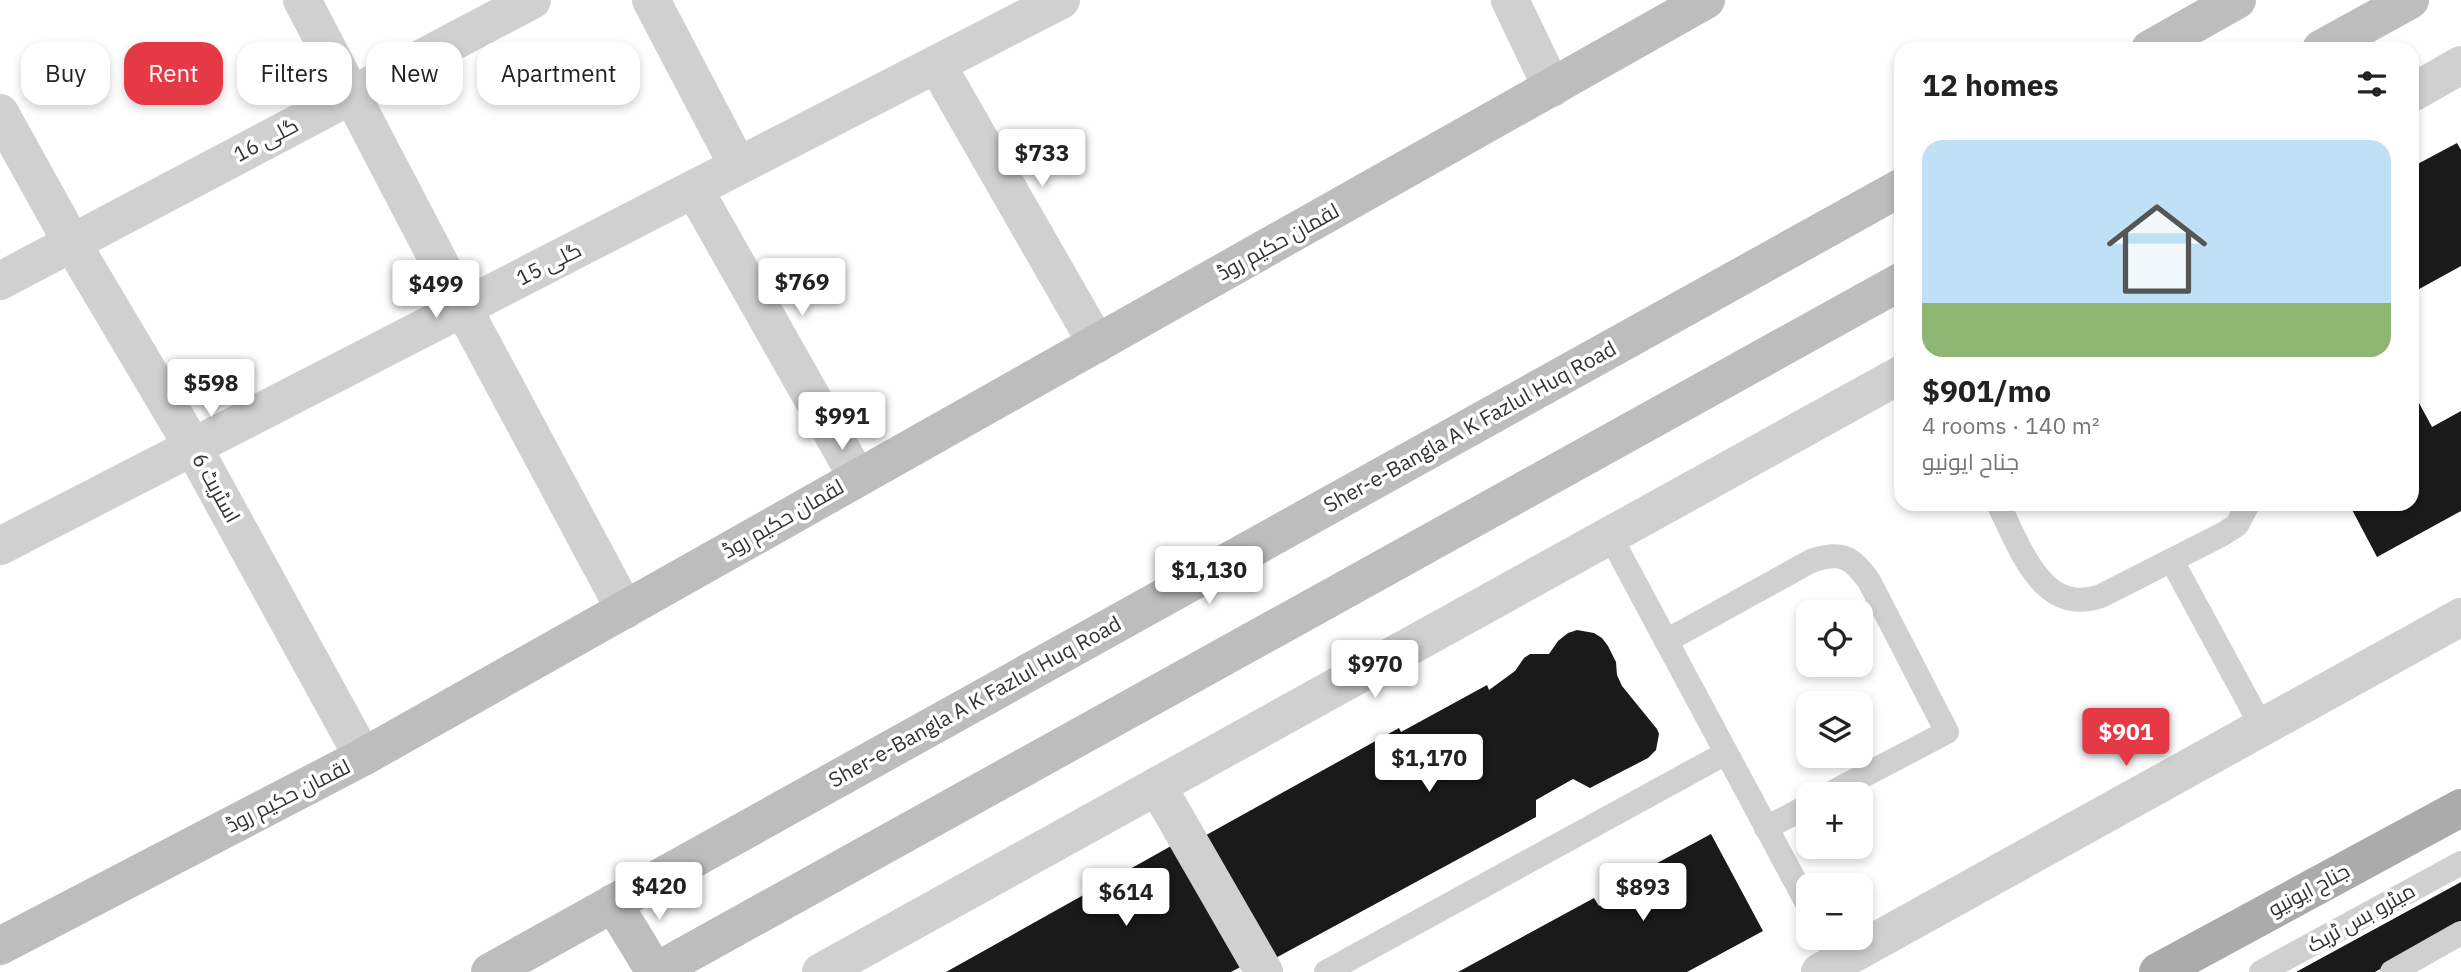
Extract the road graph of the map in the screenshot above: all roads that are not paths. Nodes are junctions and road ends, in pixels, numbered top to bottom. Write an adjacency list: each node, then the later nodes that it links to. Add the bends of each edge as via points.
1 (303, 0): 10 (street)
2 (532, 0): 17 (street, گلی 16)
3 (651, 0): 20 (street)
4 (1062, 0): 9 (street, گلی 15)
5 (1510, 0): 15 (street)
6 (1706, 0): 15 (main road, لقمان حکیم روڈ)
7 (2237, 0): 11 (main road)
8 (2410, 0): 12 (main road)
9 (1012, 11): 13 (street, گلی 15)
10 (325, 42)
11 (2162, 42)
12 (2334, 42)
13 (937, 65): 20 (street, گلی 15); 27 (street)
14 (2461, 65): 16 (street)
15 (1552, 88): 27 (main road, لقمان حکیم روڈ)
16 (2419, 89)
17 (352, 95): 26 (street)
18 (333, 105): 23 (street, گلی 16)
19 (0, 113): 23 (street, اسٹریٹ 6)
20 (738, 166): 21 (street, گلی 15)
21 (694, 189): 26 (street, گلی 15); 30 (street)
22 (1894, 191): 49 (main road, Sher-e-Bangla A K Fazlul Huq Road)
23 (72, 243): 24 (street, گلی 16); 29 (street, اسٹریٹ 6)
24 (0, 281)
25 (1894, 285): 54 (main road)
26 (463, 308): 29 (street, گلی 15); 36 (street)
27 (1097, 344): 30 (main road, لقمان حکیم روڈ)
28 (1894, 378): 33 (street)
29 (193, 447): 34 (street, گلی 15); 41 (street, اسٹریٹ 6)
30 (857, 477): 36 (main road, لقمان حکیم روڈ)
31 (2001, 511): 35 (lane, via 2039,579 2061,598 2089,601)
32 (2244, 511): 35 (lane, via 2237,525)
33 (1610, 536): 38 (lane); 43 (street)
34 (0, 546)
35 (2172, 561): 39 (lane)
36 (625, 610): 41 (main road, لقمان حکیم روڈ)
37 (2461, 617): 39 (street)
38 (1666, 641): 40 (lane); 42 (lane, via 1811,561 1836,556 1857,564 1947,732)
39 (2262, 727): 52 (street)
40 (1726, 752): 46 (lane); 57 (lane)
41 (363, 757): 51 (main road, لقمان حکیم روڈ)
42 (1852, 782)
43 (1157, 786): 55 (street); 56 (street)
44 (2461, 808): 58 (main road, جناح ایونیو)
45 (1796, 812): 46 (lane)
46 (1766, 828): 48 (lane)
47 (2461, 863): 59 (lane, میٹرو بس ٹریک)
48 (1796, 883)
49 (613, 903): 53 (main road, Sher-e-Bangla A K Fazlul Huq Road); 54 (main road)
50 (2461, 933): 60 (lane)
51 (0, 946)
52 (1828, 957)
53 (490, 972)
54 (655, 972)
55 (821, 972)
56 (1264, 972)
57 (1326, 972)
58 (2158, 972)
59 (2260, 972)
60 (2392, 972)

